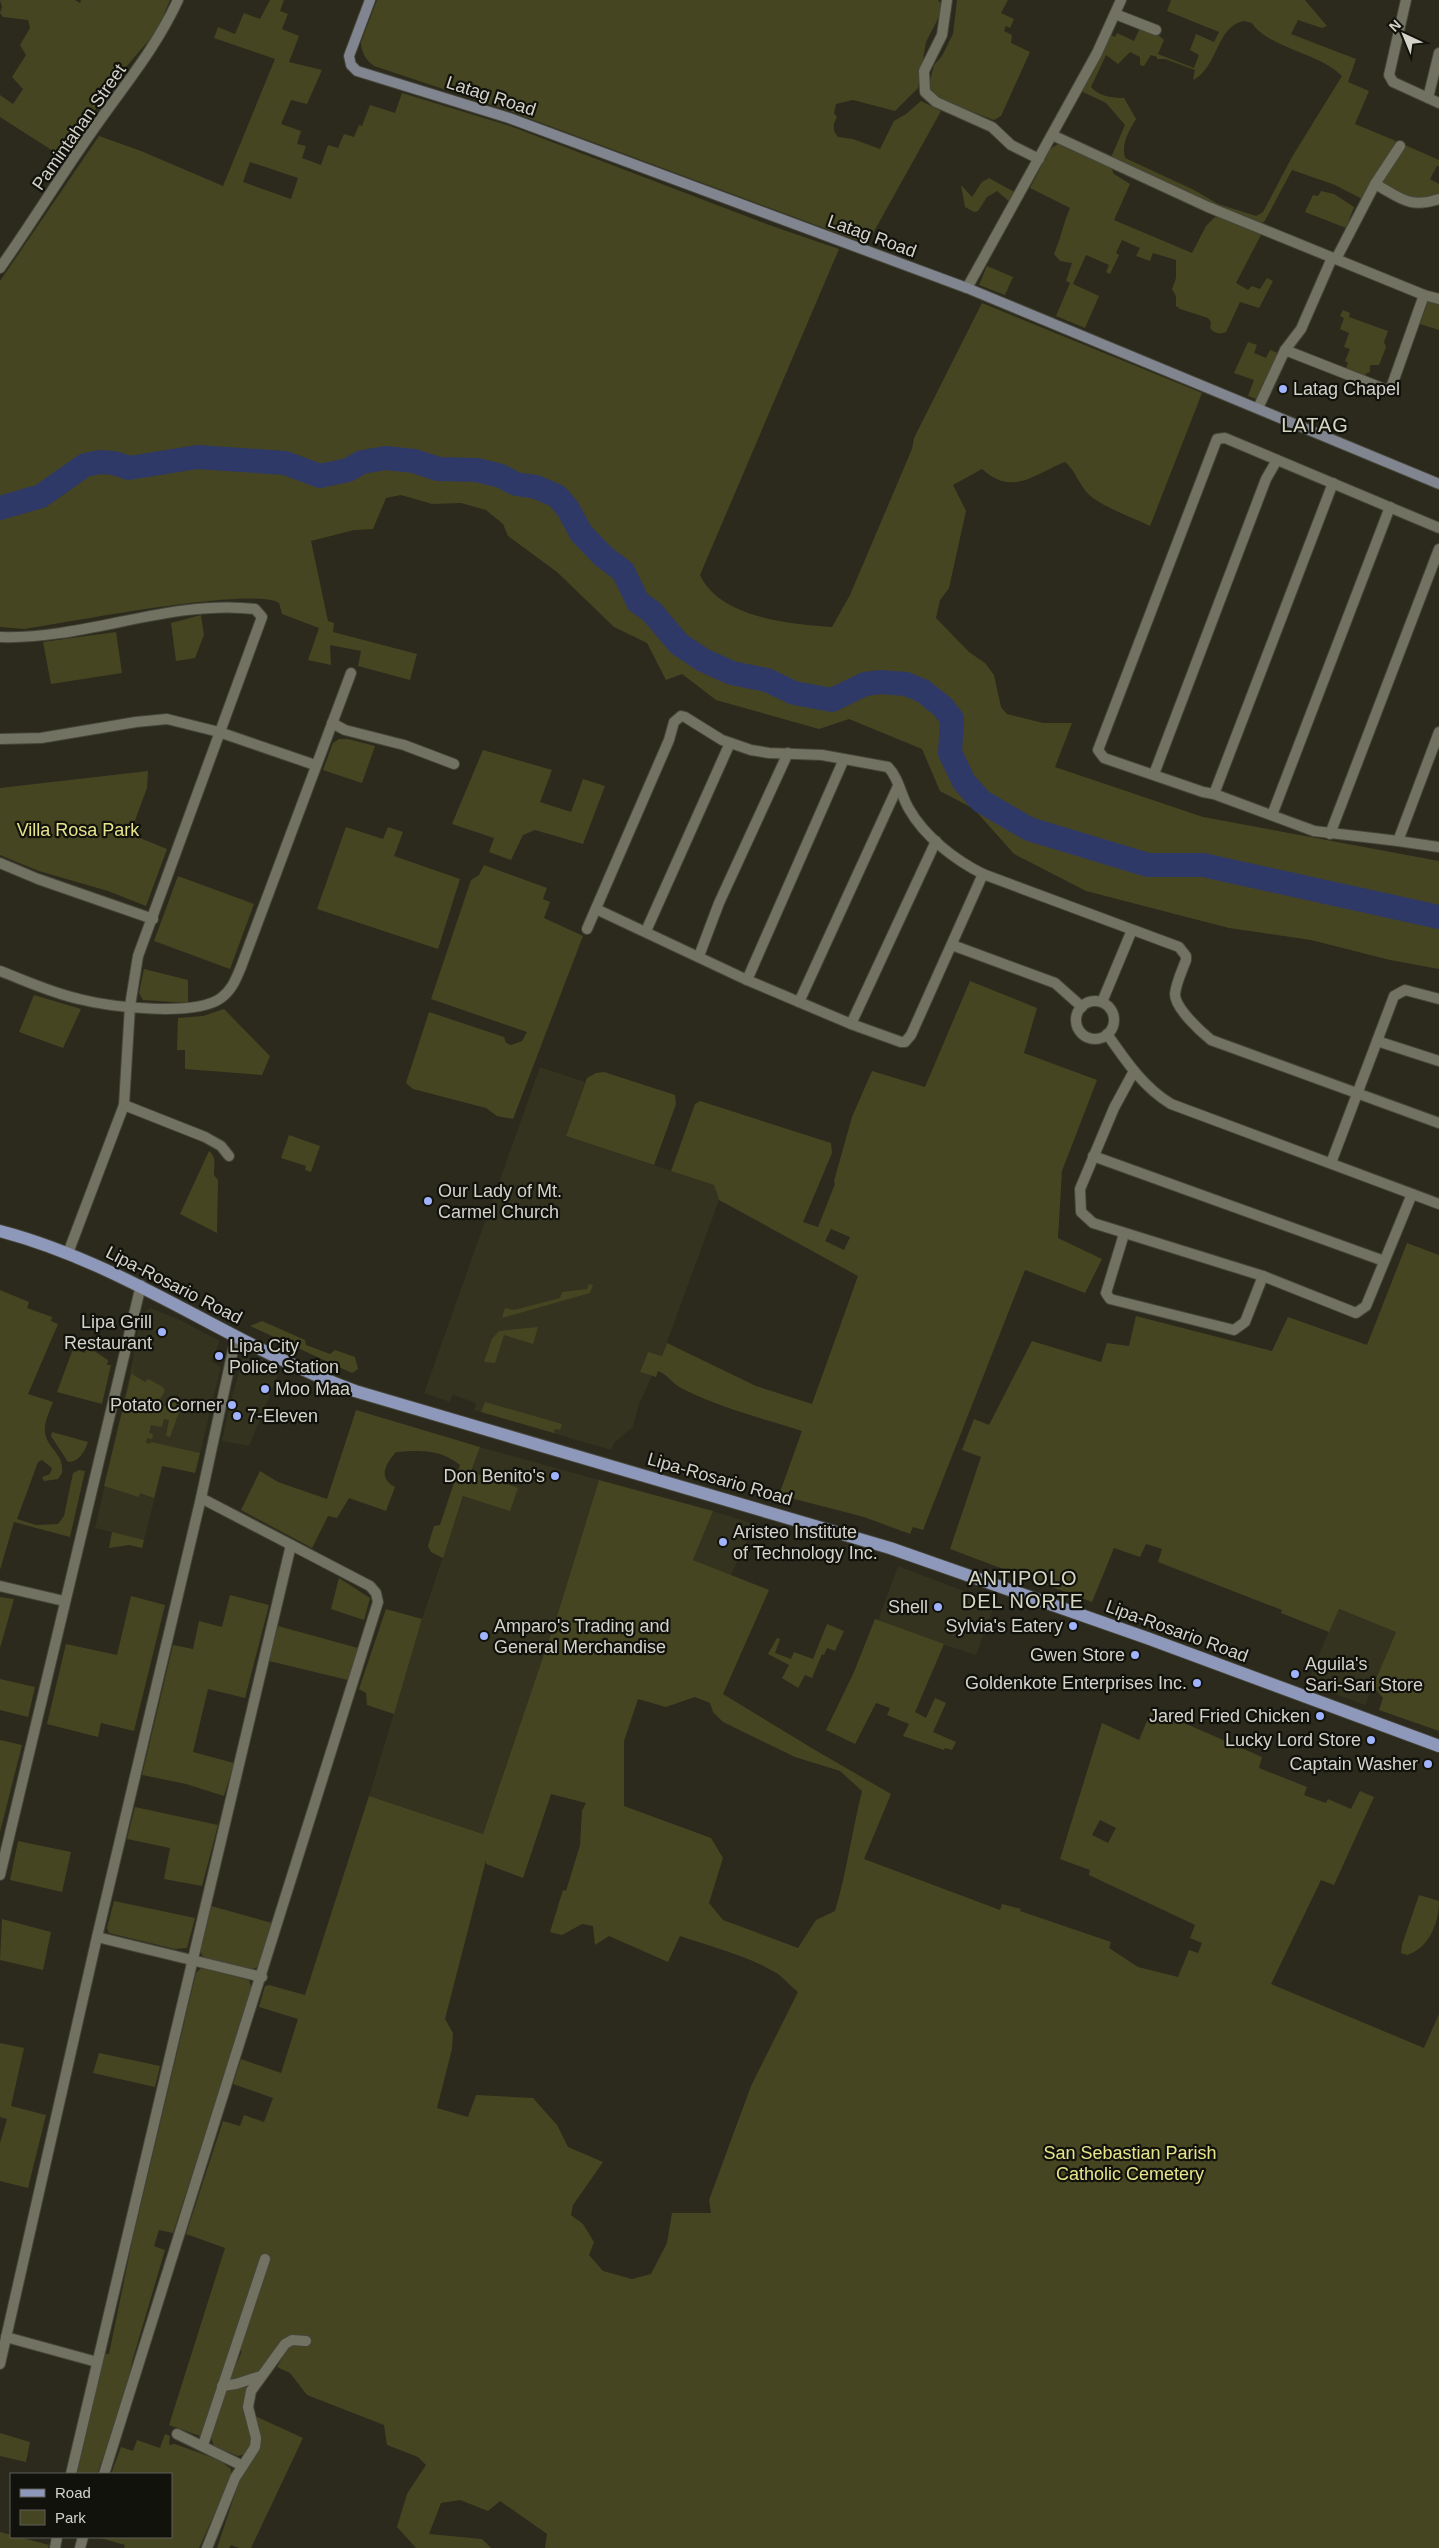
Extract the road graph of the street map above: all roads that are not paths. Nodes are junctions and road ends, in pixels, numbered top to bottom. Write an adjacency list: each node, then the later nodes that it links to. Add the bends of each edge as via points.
1 (178, 0): 17 (street, Pamintahan Street, via 155,45 66,168 42,209)
2 (370, 0): 18 (street, Latag Road, via 349,56 357,71 518,121)
3 (947, 0): 13 (street, via 942,35 924,71 925,92 936,102 992,128 1011,145)
4 (1121, 0): 6 (street)
5 (1406, 0): 9 (street, via 1389,75 1393,82)
6 (1115, 14): 7 (street); 11 (street)
7 (1156, 30)
8 (1439, 53): 9 (street)
9 (1428, 98): 10 (street)
10 (1439, 103)
11 (1052, 135): 13 (street); 16 (street, via 1208,207)
12 (1400, 146): 14 (street)
13 (1039, 159): 18 (street)
14 (1376, 184): 15 (street, via 1417,205); 16 (street)
15 (1439, 199)
16 (1334, 259): 19 (street); 21 (street, via 1301,329)
17 (0, 268)
18 (967, 288): 22 (street, Latag Road)
19 (1424, 295): 20 (street); 21 (street, via 1391,388 1387,390)
20 (1439, 299)
21 (1285, 350): 22 (street)
22 (1258, 408): 25 (street, Latag Road)
23 (1277, 460): 24 (street); 40 (street, via 1266,479); 40 (street, via 1225,438 1214,442 1098,750 1104,758)
24 (1332, 483): 26 (street); 42 (street)
25 (1439, 484)
26 (1390, 507): 27 (street); 43 (street)
27 (1439, 528)
28 (1439, 549): 44 (street)
29 (0, 636): 32 (street, via 31,636 207,608 258,611 261,621)
30 (351, 673): 31 (street)
31 (332, 723): 38 (street); 39 (street)
32 (219, 732): 34 (street, via 181,721 159,719 41,738); 38 (street); 51 (street)
33 (1439, 732): 46 (street)
34 (0, 740)
35 (730, 743): 36 (street, via 750,750); 50 (street, via 685,716 674,722); 54 (street)
36 (788, 753): 37 (street); 56 (street)
37 (844, 759): 41 (street, via 888,767); 58 (street)
38 (315, 764): 62 (street, via 252,941 228,992 208,1005 184,1009)
39 (454, 764)
40 (1154, 774): 42 (street)
41 (898, 786): 45 (street, via 908,809); 60 (street)
42 (1214, 794): 43 (street)
43 (1272, 815): 44 (street, via 1304,829)
44 (1330, 834): 46 (street)
45 (936, 841): 49 (street); 64 (street)
46 (1398, 841): 47 (street)
47 (1439, 847)
48 (0, 863): 51 (street)
49 (983, 874): 53 (street); 55 (street)
50 (596, 909): 52 (street); 54 (street)
51 (152, 919): 62 (street, via 135,968)
52 (587, 929)
53 (1132, 930): 61 (street); 69 (street, via 1175,944 1183,951 1186,960 1176,991 1177,1002 1211,1040)
54 (646, 931): 56 (street)
55 (952, 944): 63 (street, via 1055,983); 64 (street, via 905,1042 896,1042)
56 (698, 956): 58 (street)
57 (0, 972): 62 (street, via 79,999)
58 (747, 980): 60 (street)
59 (1439, 999): 66 (street, via 1399,991 1394,996)
60 (799, 1002): 64 (street)
61 (1102, 1002): 63 (street, via 1091,1001); 65 (street, via 1111,1009 1114,1020)
62 (130, 1006): 70 (street)
63 (1082, 1007): 65 (street, via 1076,1018 1079,1030 1089,1038 1102,1038)
64 (851, 1024)
65 (1107, 1034): 68 (street)
66 (1377, 1041): 67 (street); 69 (street)
67 (1439, 1061)
68 (1134, 1071): 73 (street, via 1122,1089); 74 (street, via 1171,1104)
69 (1358, 1094): 71 (street); 74 (street)
70 (124, 1105): 72 (street, via 205,1137); 79 (street)
71 (1439, 1123)
72 (229, 1156)
73 (1093, 1156): 78 (street, via 1080,1189 1081,1212 1093,1223); 80 (street)
74 (1332, 1163): 75 (street)
75 (1412, 1194): 76 (street); 80 (street)
76 (1439, 1204)
77 (0, 1231): 79 (main road, Lipa-Rosario Road)
78 (1124, 1234): 81 (street); 81 (street, via 1106,1293 1110,1299 1234,1330 1245,1322)
79 (68, 1253): 82 (main road, Lipa-Rosario Road)
80 (1384, 1261): 81 (street, via 1366,1306 1356,1313)
81 (1263, 1276)
82 (141, 1285): 83 (main road, Lipa-Rosario Road); 87 (street)
83 (236, 1336): 84 (street); 88 (main road, Lipa-Rosario Road, via 313,1374 378,1398 890,1548 1147,1638)
84 (201, 1498): 85 (street); 90 (street)
85 (291, 1546): 91 (street); 92 (street, via 370,1586 378,1602)
86 (0, 1586): 87 (street)
87 (64, 1601): 89 (street)
88 (1439, 1746)
89 (0, 1875)
90 (97, 1936): 91 (street); 94 (street)
91 (191, 1959): 92 (street); 96 (street)
92 (262, 1977): 104 (street)
93 (265, 2259): 99 (street)
94 (6, 2337): 96 (street); 97 (street)
95 (306, 2340): 98 (street, via 292,2340 285,2344)
96 (97, 2362): 103 (street)
97 (0, 2364)
98 (261, 2376): 99 (street); 102 (street, via 248,2402 256,2442)
99 (222, 2386): 101 (street)
100 (177, 2434): 101 (street)
101 (203, 2444): 102 (street)
102 (241, 2465): 105 (street)
103 (71, 2473)
104 (104, 2473)
105 (207, 2548)

